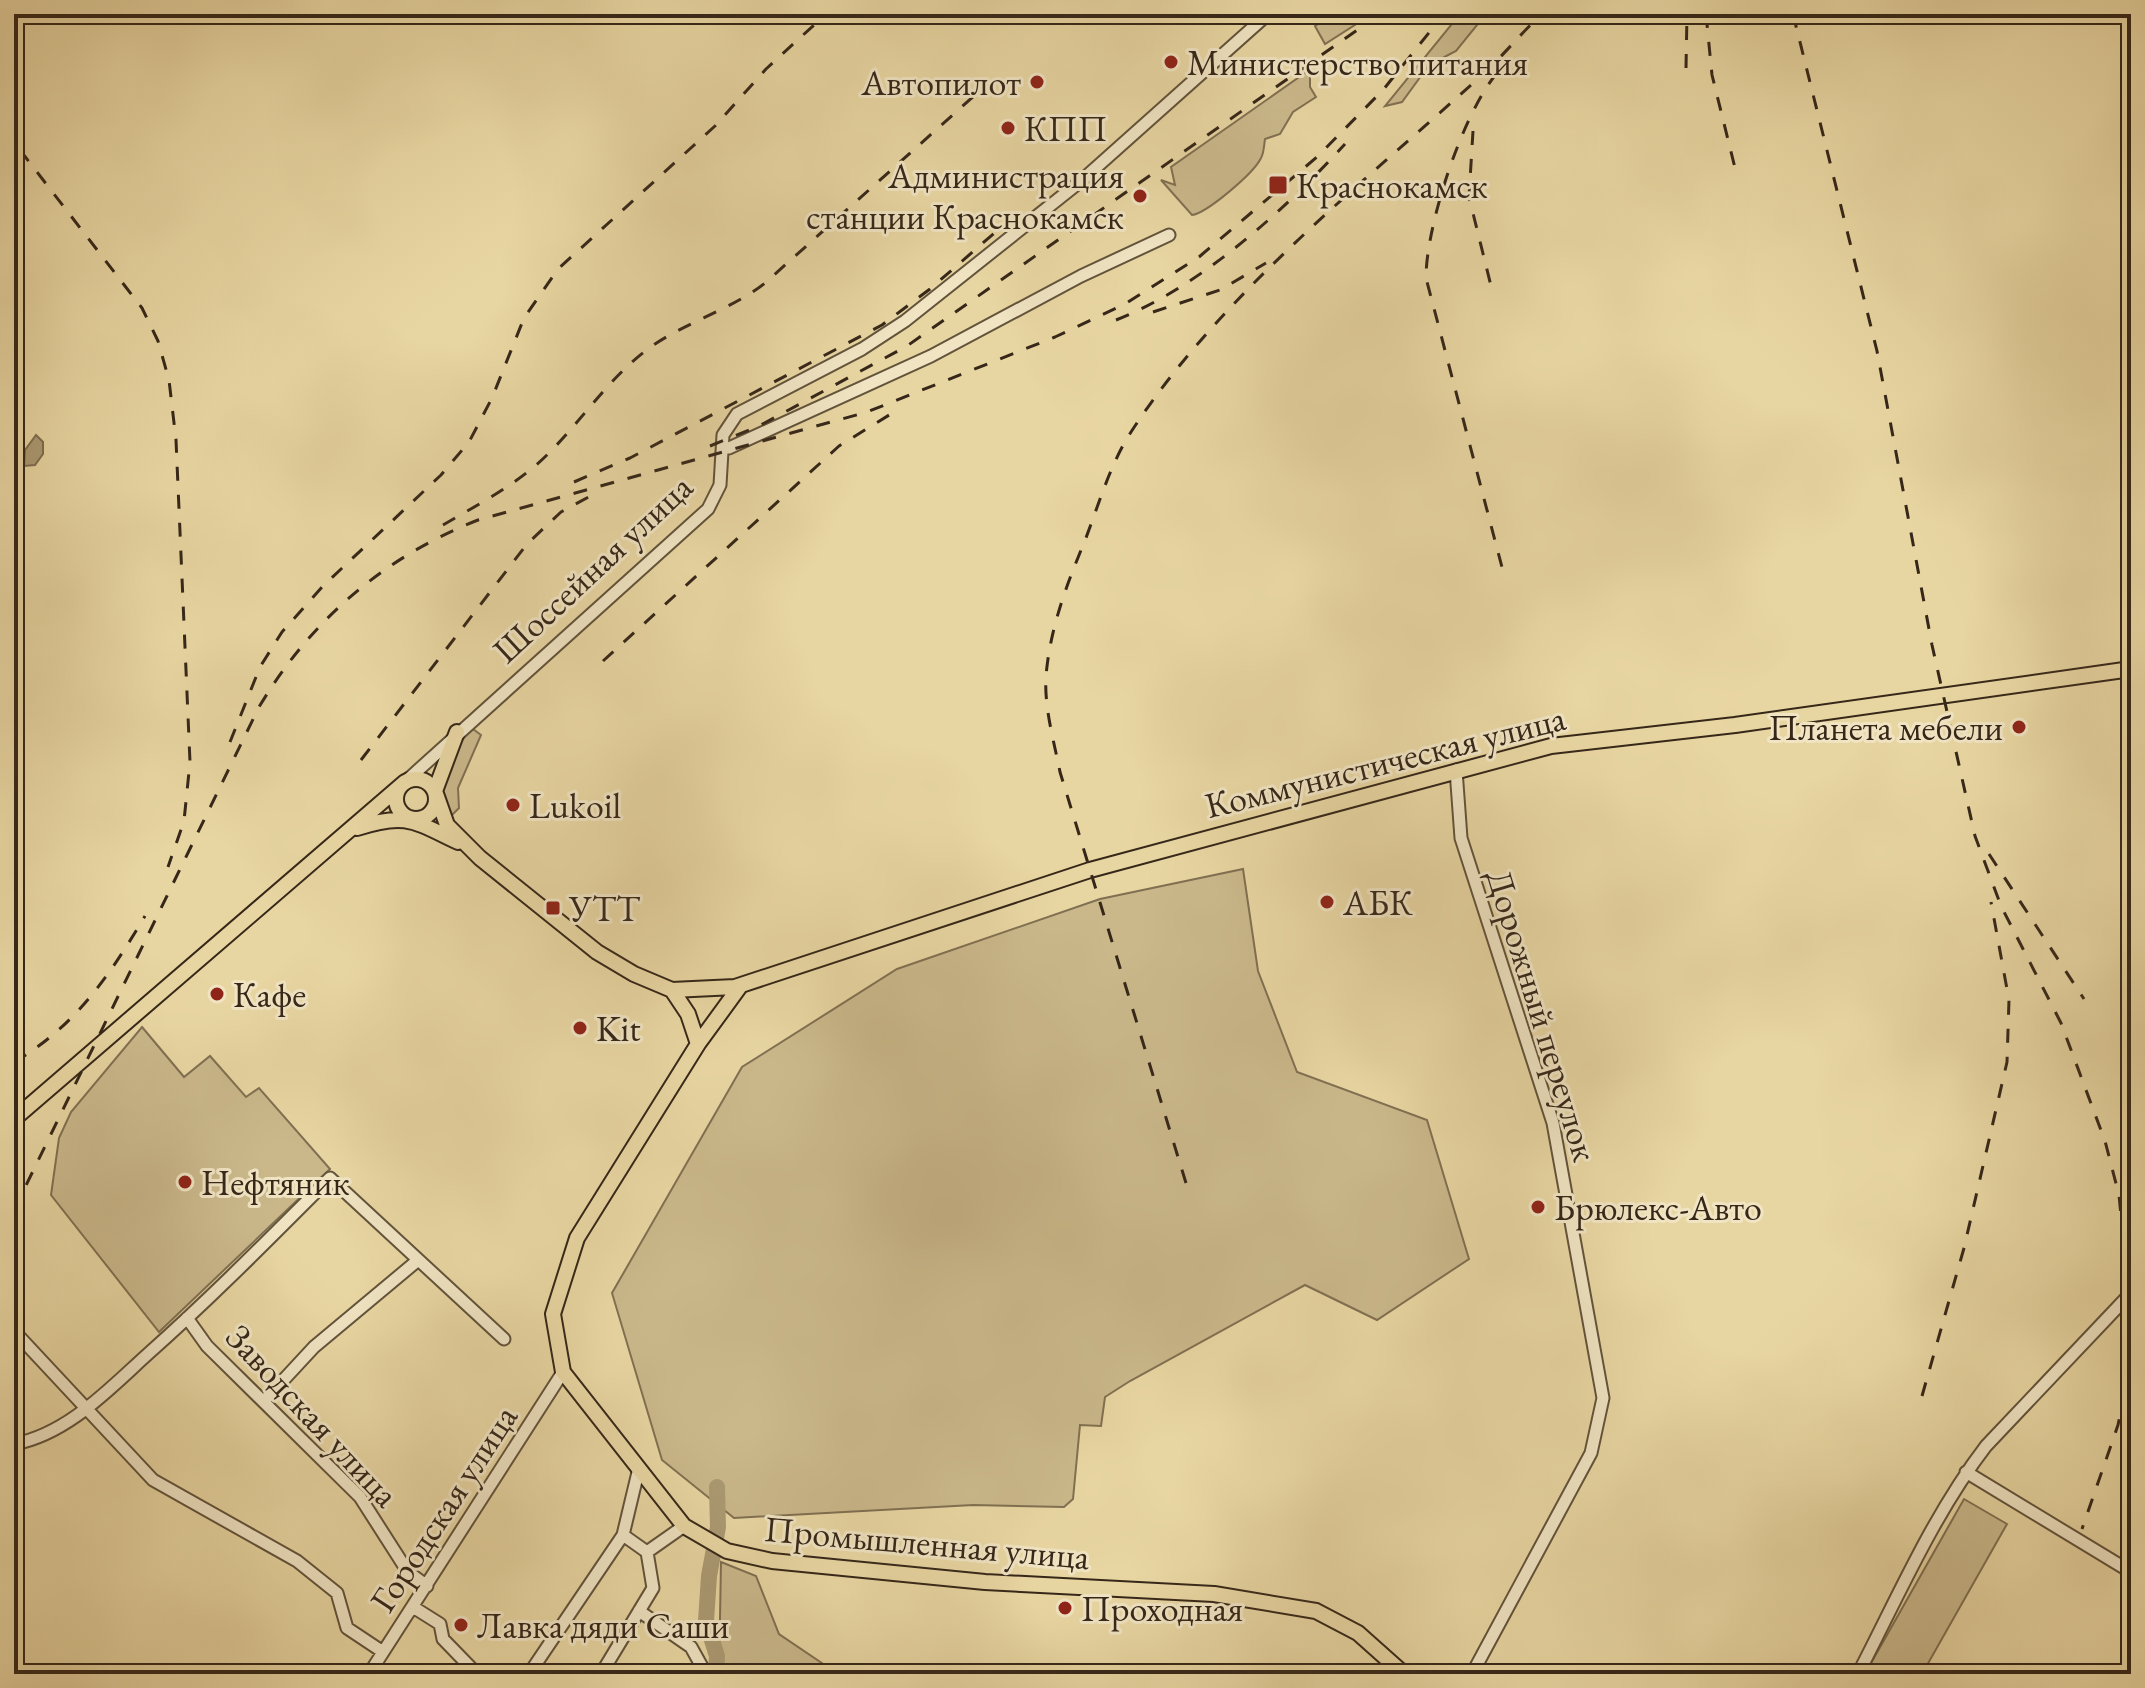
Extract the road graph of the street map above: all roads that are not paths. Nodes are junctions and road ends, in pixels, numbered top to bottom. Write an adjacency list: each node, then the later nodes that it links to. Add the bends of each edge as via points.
1 (1268, 14): 5 (street, Шоссейная улица, via 1081,181 905,321 737,414 723,435 720,485 708,509)
2 (1169, 235): 3 (street, via 931,356)
3 (729, 448)
4 (2131, 669): 6 (main road, Коммунистическая улица, via 1735,725 1573,742)
5 (457, 732): 7 (street, Шоссейная улица); 8 (main road)
6 (1456, 770): 12 (main road, Коммунистическая улица, via 1090,870); 44 (street, Дорожный переулок, via 1461,838 1553,1123 1603,1398 1591,1453)
7 (405, 782): 8 (main road, via 422,780); 9 (main road, via 396,804); 10 (main road, Шоссейная улица)
8 (435, 791): 9 (main road, via 429,814); 11 (main road, via 441,814)
9 (410, 819): 10 (main road, via 387,818); 11 (main road)
10 (349, 831): 18 (main road, Шоссейная улица)
11 (466, 846): 14 (main road, via 597,952)
12 (741, 985): 13 (main road, Коммунистическая улица); 16 (main road)
13 (704, 989): 14 (main road, Коммунистическая улица); 15 (main road, via 690,996); 16 (main road, via 719,997)
14 (672, 990): 15 (main road)
15 (688, 1014): 16 (main road, via 701,1023); 17 (main road)
16 (718, 1017): 17 (main road)
17 (698, 1044): 24 (main road, Промышленная улица, via 577,1238 553,1314)
18 (14, 1119)
19 (417, 1261): 21 (street, via 330,1178); 23 (street); 25 (street, via 314,1347)
20 (2131, 1293): 29 (street)
21 (187, 1318): 25 (street, Заводская улица, via 207,1346); 26 (street)
22 (14, 1331): 26 (street)
23 (504, 1339)
24 (563, 1372): 28 (main road, Промышленная улица); 34 (street, Городская улица)
25 (264, 1401): 34 (street, Заводская улица, via 360,1497 408,1572)
26 (88, 1407): 27 (street, via 35,1440); 37 (street, via 153,1480 297,1561 337,1593 347,1628)
27 (14, 1444)
28 (639, 1468): 30 (main road, Промышленная улица); 31 (street)
29 (1966, 1472): 33 (street); 45 (street)
30 (684, 1526): 32 (street); 43 (main road, Промышленная улица, via 727,1551 772,1561 985,1582 1214,1594 1316,1611 1358,1633)
31 (623, 1535): 32 (street); 40 (street)
32 (647, 1552): 36 (street, via 653,1588)
33 (2131, 1572)
34 (427, 1586): 35 (street, Городская улица)
35 (413, 1607): 37 (street, Городская улица); 39 (street, via 440,1624 443,1639)
36 (639, 1611): 41 (street); 42 (street, via 691,1647)
37 (383, 1652): 38 (street, Городская улица)
38 (369, 1674)
39 (477, 1674)
40 (529, 1674)
41 (601, 1674)
42 (706, 1674)
43 (1404, 1674)
44 (1472, 1674)
45 (1858, 1674)

